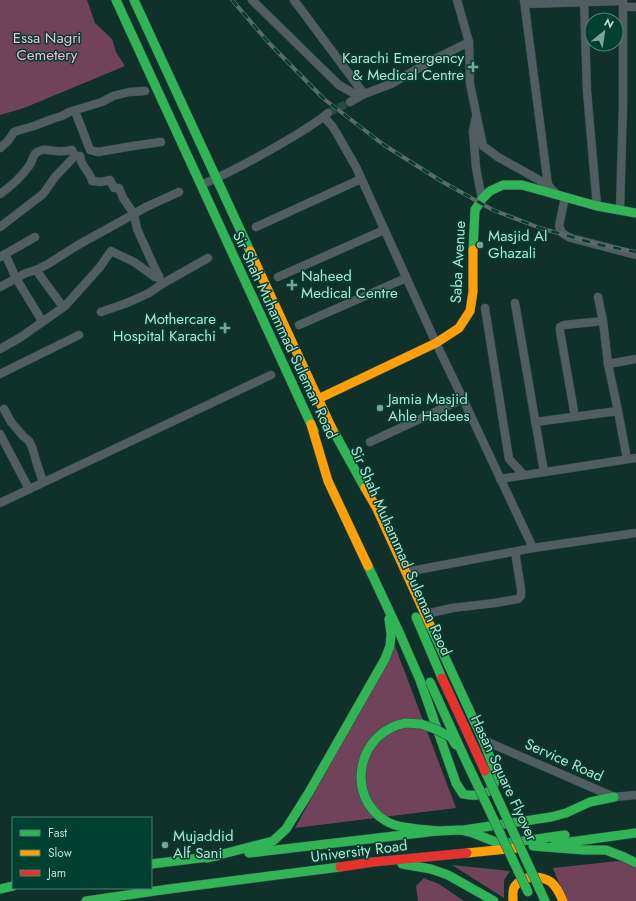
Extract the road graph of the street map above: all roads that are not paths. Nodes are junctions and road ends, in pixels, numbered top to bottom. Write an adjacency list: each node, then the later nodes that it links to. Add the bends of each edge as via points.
1 (116, 0): 22 (main road, Sir Shah Muhammad Suleman Road)
2 (134, 0): 20 (main road, Sir Shah Muhammad Suleman Raod)
3 (252, 0): 12 (street, via 339,85)
4 (294, 0): 12 (street)
5 (457, 0): 10 (street)
6 (524, 2): 7 (street); 23 (street)
7 (584, 2): 8 (street); 28 (street, via 587,90)
8 (623, 3): 9 (street); 29 (street)
9 (636, 7)
10 (469, 42): 12 (street, via 391,84); 15 (street, via 470,84)
11 (145, 91): 14 (street, via 113,96)
12 (364, 94): 13 (street)
13 (350, 102)
14 (76, 110): 17 (street, via 14,132); 18 (street)
15 (476, 114): 23 (street, via 483,146); 27 (street, via 473,131)
16 (161, 142): 18 (street, via 98,152)
17 (0, 148)
18 (90, 150): 19 (street, via 84,157)
19 (77, 156): 25 (street, via 72,150 37,152 31,158 30,165); 31 (street, via 91,175 92,181 110,180 114,188 119,188); 32 (street, via 55,177 43,194)
20 (217, 178): 21 (street, via 258,157 326,115); 22 (street); 60 (main road, Sir Shah Muhammad Suleman Raod)
21 (361, 179): 33 (street); 34 (street)
22 (201, 185): 67 (main road, Sir Shah Muhammad Suleman Road)
23 (548, 185): 26 (street)
24 (179, 192): 31 (street)
25 (0, 194)
26 (561, 196): 27 (main road, via 522,185 503,185 490,191); 28 (main road); 37 (street, via 559,226 564,235)
27 (482, 199): 54 (main road, Saba Avenue, via 475,210 473,292 470,311 459,328)
28 (597, 206): 29 (main road)
29 (620, 210): 30 (main road)
30 (636, 213)
31 (134, 214): 39 (street); 43 (street, via 137,229)
32 (0, 227)
33 (256, 227)
34 (384, 230): 41 (street); 42 (street)
35 (35, 237): 36 (street)
36 (2, 255): 40 (street)
37 (636, 255)
38 (208, 258): 43 (street)
39 (36, 270): 40 (street); 47 (street)
40 (16, 278): 44 (street); 50 (street)
41 (278, 278)
42 (406, 278): 52 (street); 54 (street)
43 (160, 280): 47 (street, via 134,262 111,251); 49 (street, via 149,293)
44 (0, 287)
45 (598, 297): 51 (street)
46 (515, 303): 65 (street)
47 (63, 308): 50 (street)
48 (485, 308): 73 (street, via 509,459)
49 (101, 312)
50 (42, 321): 55 (street)
51 (603, 321): 57 (street); 64 (street, via 560,327)
52 (299, 325)
53 (79, 335): 58 (street)
54 (436, 343): 60 (main road, Saba Avenue); 61 (street)
55 (0, 349)
56 (636, 359): 57 (street)
57 (608, 364): 63 (street)
58 (0, 374)
59 (271, 375): 76 (street)
60 (318, 399): 66 (main road, Sir Shah Muhammad Suleman Raod)
61 (463, 399): 69 (street); 75 (street)
62 (4, 409): 76 (street, via 11,422 32,447)
63 (618, 411): 64 (street); 71 (street)
64 (575, 417): 65 (street)
65 (535, 422): 72 (street)
66 (329, 423): 82 (main road, via 376,507); 86 (main road, Sir Shah Muhammad Suleman Raod)
67 (311, 424): 74 (main road, Sir Shah Muhammad Suleman Road); 83 (main road, via 328,481)
68 (0, 434): 77 (street)
69 (370, 442)
70 (636, 458): 71 (street)
71 (627, 459): 72 (street)
72 (544, 472): 73 (street)
73 (524, 476): 75 (street)
74 (337, 479)
75 (500, 479): 80 (street)
76 (43, 482): 77 (street)
77 (29, 489): 78 (street)
78 (1, 500)
79 (636, 533): 80 (street)
80 (533, 548): 81 (street)
81 (515, 552): 82 (street); 84 (street, via 521,589 521,596 518,599)
82 (406, 572): 84 (main road)
83 (377, 585): 87 (main road, via 420,680 456,783 463,794 472,797 493,789 496,775); 96 (main road, via 390,622 390,646 308,794 286,829 273,841)
84 (426, 614): 87 (main road)
85 (406, 626): 88 (main road, Hasan Square Flyover, bridge)
86 (442, 678): 108 (main road, Hasan Square Flyover, bridge)
87 (483, 740): 90 (street, Service Road)
88 (467, 763): 93 (main road, bridge, via 450,737 421,724 409,723 398,725 376,738 362,763 362,791 376,814 387,822); 107 (main road, Hasan Square Flyover, bridge)
89 (636, 795): 90 (street, Service Road)
90 (614, 798): 92 (main road, via 590,802 551,817)
91 (636, 826): 92 (main road, University Road, via 501,844)
92 (461, 830): 93 (main road, University Road)
93 (437, 831): 96 (main road, University Road)
94 (636, 833): 95 (main road, University Road)
95 (533, 846): 97 (main road, University Road); 98 (main road, via 606,850)
96 (207, 858): 99 (main road, University Road)
97 (373, 862): 104 (main road, University Road); 105 (main road, via 431,869)
98 (636, 863)
99 (152, 864)
100 (12, 879): 101 (main road)
101 (0, 880)
102 (12, 886): 103 (main road)
103 (0, 889)
104 (86, 901)
105 (494, 901)
106 (513, 901): 109 (main road, via 512,891 516,884 528,877 544,878 551,882)
107 (532, 901)
108 (546, 901)
109 (562, 901)

